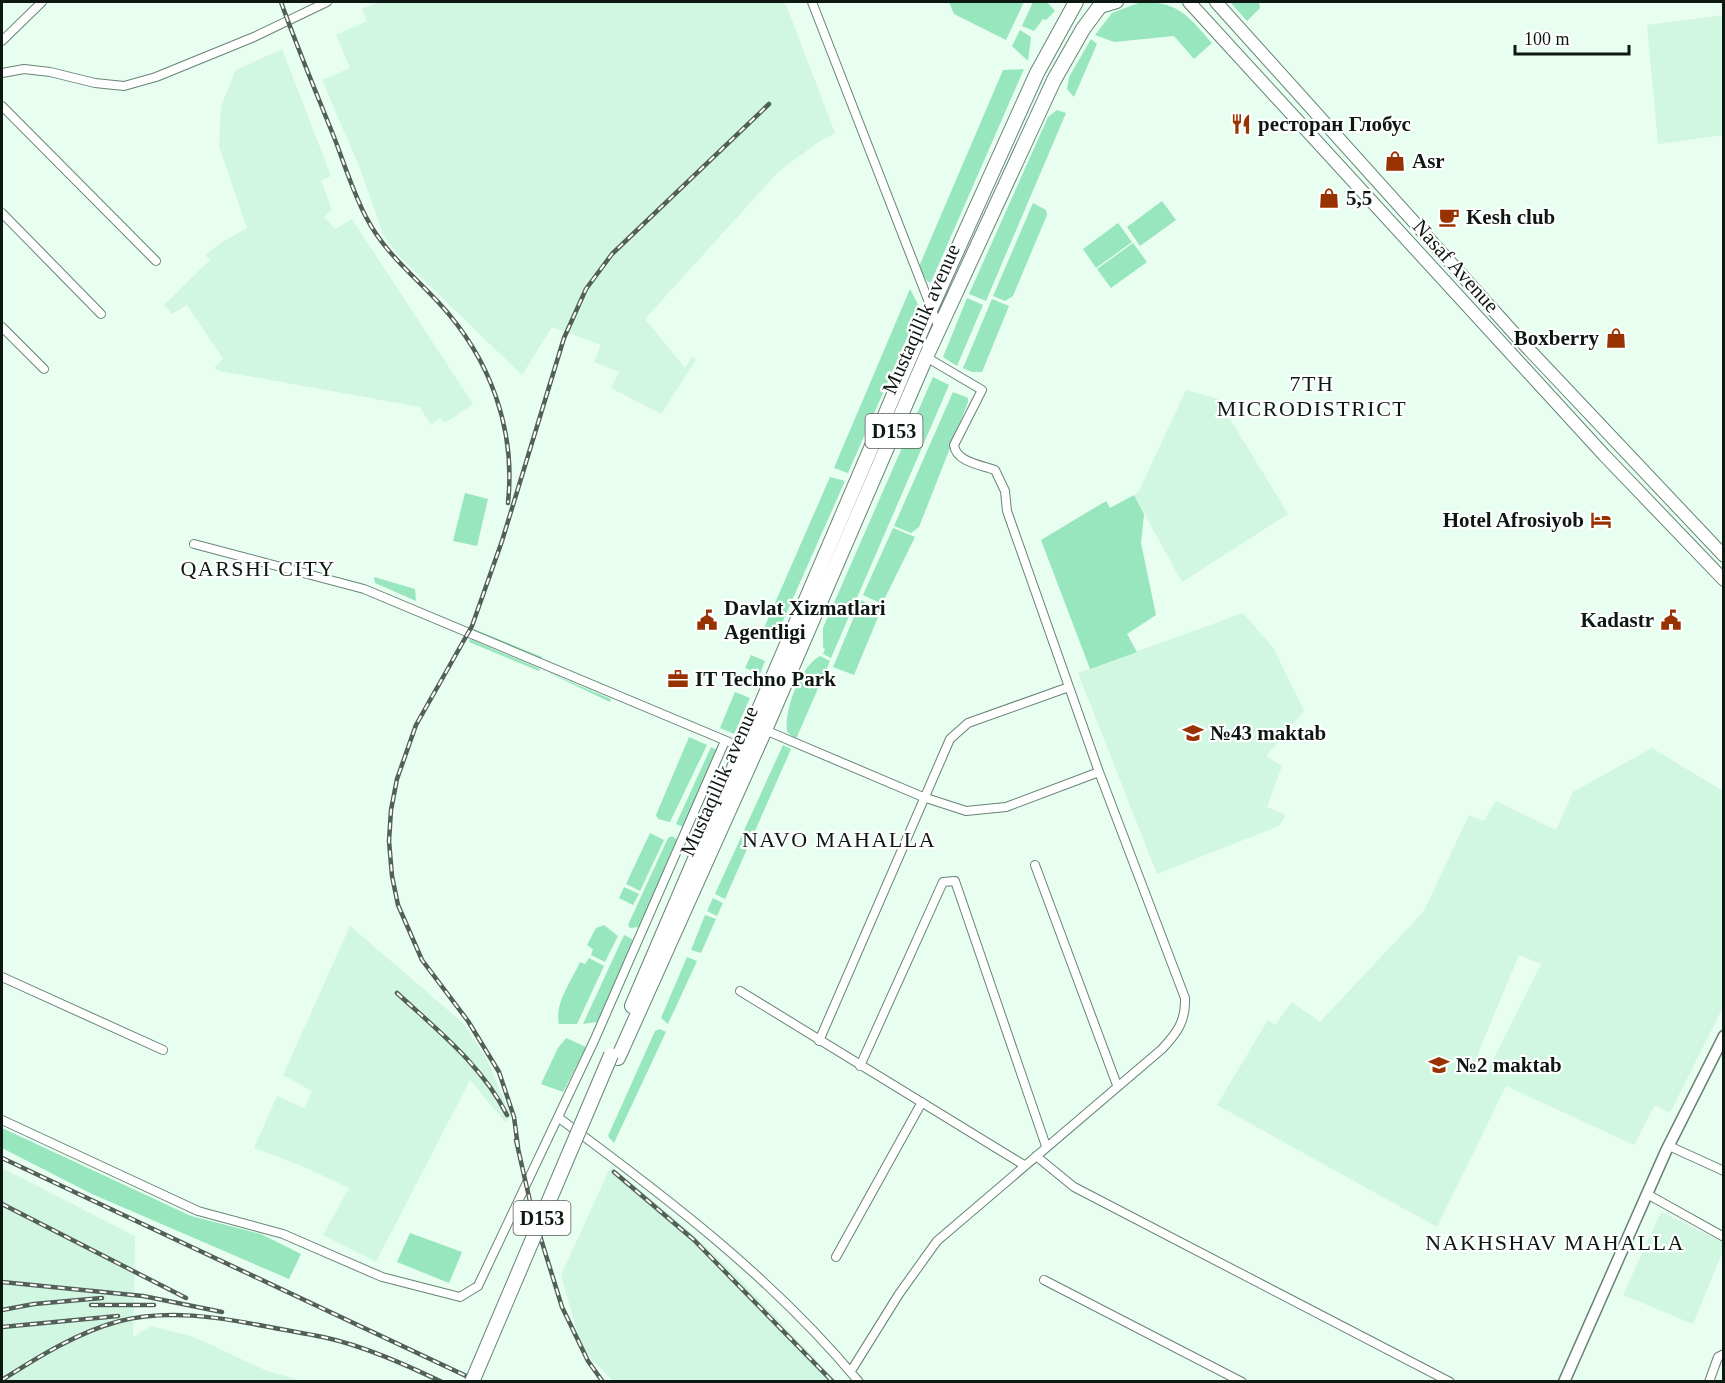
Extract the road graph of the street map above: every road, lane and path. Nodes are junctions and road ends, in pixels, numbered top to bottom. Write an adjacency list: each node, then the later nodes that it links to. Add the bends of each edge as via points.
1 (42, 2): 11 (street)
2 (327, 2): 14 (street, via 254,37 124,87 24,69)
3 (812, 2): 18 (street)
4 (1076, 2): 10 (main road, Mustaqillik avenue / D153)
5 (1117, 2): 8 (main road)
6 (1178, 2): 9 (main road)
7 (1216, 2): 12 (main road, Nasaf Avenue)
8 (1102, 4): 21 (main road, Mustaqillik avenue / D153, via 1054,80)
9 (1192, 5): 13 (main road, Nasaf Avenue)
10 (1070, 8): 18 (main road, Mustaqillik avenue / D153)
11 (2, 41)
12 (1251, 41): 13 (main road); 26 (main road, Nasaf Avenue, via 1521,341)
13 (1239, 55): 27 (main road, Nasaf Avenue, via 1478,319)
14 (2, 73)
15 (2, 106): 17 (street)
16 (2, 213): 19 (street)
17 (156, 261)
18 (931, 308): 21 (street); 22 (main road, Mustaqillik avenue / D153)
19 (101, 314)
20 (2, 327): 24 (street)
21 (939, 329): 23 (main road, Mustaqillik avenue / D153)
22 (913, 350): 23 (main road); 31 (main road, Mustaqillik avenue / D153)
23 (926, 357): 28 (street, via 982,390 954,445 955,451 958,457 995,470 1001,479 1007,511); 29 (main road, Mustaqillik avenue / D153)
24 (44, 369)
25 (194, 544): 30 (street, via 364,589)
26 (1724, 556)
27 (1724, 580)
28 (1069, 687): 32 (street); 33 (street, via 968,723 950,739)
29 (765, 730): 33 (street); 34 (main road, Mustaqillik avenue / D153)
30 (724, 741): 31 (street); 45 (street)
31 (741, 747): 34 (main road, Mustaqillik avenue / D153)
32 (1099, 772): 33 (street, via 1006,807 987,810 966,811); 43 (street, via 1185,998 1186,1013 1179,1031 1162,1049)
33 (923, 797): 39 (street)
34 (703, 854): 41 (main road, Mustaqillik avenue / D153)
35 (1035, 865): 43 (street)
36 (2, 976): 40 (street)
37 (740, 991): 39 (street)
38 (1724, 1036): 48 (street)
39 (819, 1041): 42 (street)
40 (163, 1050)
41 (615, 1056): 58 (main road, D153, bridge); 59 (main road, D153)
42 (860, 1066): 44 (street); 47 (street, via 943,882 955,881)
43 (1117, 1085): 47 (street)
44 (922, 1102): 50 (street); 54 (street)
45 (559, 1118): 46 (street, via 478,1286 460,1297 382,1276 283,1234 198,1211); 57 (street, via 691,1217 740,1259)
46 (2, 1120)
47 (1046, 1146): 49 (street)
48 (1669, 1146): 51 (street); 52 (street)
49 (1036, 1156): 50 (street); 62 (street, via 1074,1187)
50 (1024, 1165): 57 (street, via 937,1241)
51 (1724, 1171)
52 (1647, 1194): 53 (street); 63 (street)
53 (1724, 1237)
54 (836, 1257)
55 (1044, 1280): 61 (street)
56 (1724, 1354): 64 (street, via 1718,1357)
57 (851, 1371): 60 (street)
58 (472, 1382)
59 (481, 1382)
60 (860, 1382)
61 (1242, 1382)
62 (1450, 1382)
63 (1564, 1382)
64 (1709, 1382)

